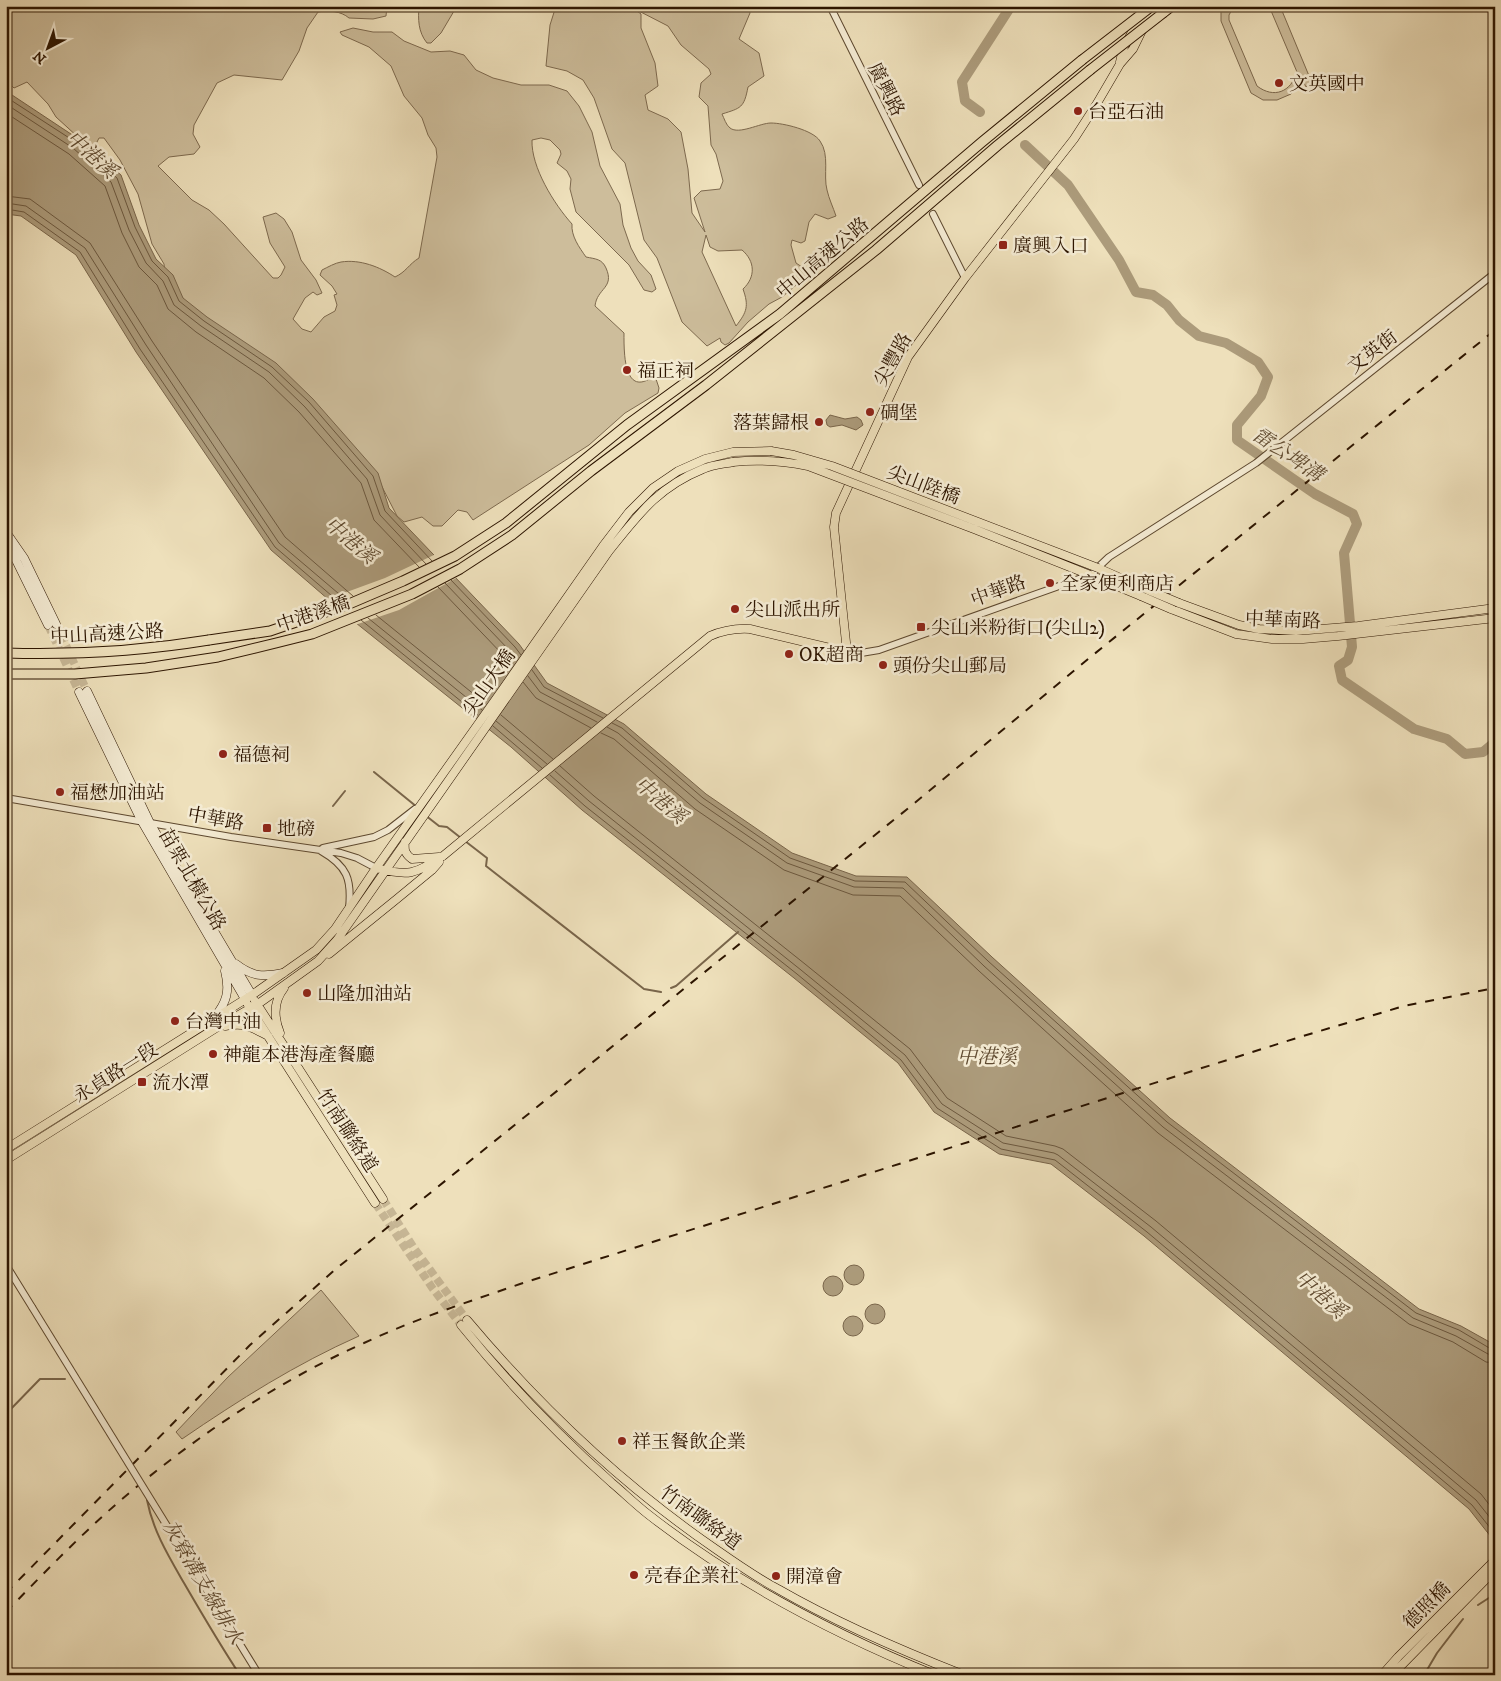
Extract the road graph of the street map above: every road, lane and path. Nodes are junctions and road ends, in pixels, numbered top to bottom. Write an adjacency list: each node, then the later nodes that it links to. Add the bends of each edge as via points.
1 (830, 6): 6 (street, 廣興路)
2 (1146, 6): 5 (main road, via 1123,49)
3 (1153, 6): 5 (main road, via 1133,49); 11 (highway, 中山高速公路, bridge, via 982,142 780,314 627,425)
4 (1172, 6): 10 (highway, 中山高速公路, bridge, via 1090,70 876,250 706,385)
5 (1120, 64): 9 (main road, 尖豐路, via 1074,139)
6 (919, 185)
7 (934, 214): 9 (street)
8 (1495, 273): 15 (street, 文英街, via 1256,463 1109,557)
9 (965, 278): 22 (main road, 尖豐路, via 908,357 836,513 834,538)
10 (591, 471): 24 (highway, 中港溪橋, via 512,535 460,569 412,594 312,634 218,657 146,668)
11 (506, 522): 21 (highway, 中港溪橋, via 455,556 349,604 270,631)
12 (6, 532): 13 (main road, via 24,558 52,625)
13 (6, 545)
14 (607, 547): 15 (main road, 尖山陸橋, bridge, via 629,512 653,488 678,472 705,459 733,452 771,451 794,454 832,466); 16 (main road, 尖山陸橋, bridge, via 644,507 677,481 705,468 756,459 808,466); 26 (main road, 尖山大橋); 29 (main road, 尖山大橋, via 500,708)
15 (1098, 568): 16 (street, 中華路); 20 (main road, 中華南路, bridge, via 1239,625)
16 (1090, 575): 20 (main road, 中華南路, bridge, via 1236,634 1272,639); 22 (street, 中華路, via 879,650)
17 (1495, 608): 19 (main road)
18 (1495, 618): 19 (main road)
19 (1358, 630): 20 (main road, 中華南路)
20 (1287, 635)
21 (208, 640): 23 (highway, 中山高速公路, bridge, via 110,651)
22 (848, 652): 31 (main road, 中華路, via 750,629 735,628 710,636)
23 (6, 653)
24 (6, 674)
25 (6, 798): 27 (street, 中華路)
26 (424, 802): 29 (main road, 尖山大橋); 30 (street, via 374,837)
27 (141, 820): 28 (street, 中華路); 28 (main road, 苗栗北橫公路, via 83,692); 37 (main road, 苗栗北橫公路)
28 (150, 823): 30 (street, 中華路); 35 (main road, 苗栗北橫公路)
29 (402, 839): 31 (main road, via 404,850 412,859); 32 (main road, 永貞路一段); 33 (main road, 永貞路一段)
30 (317, 850): 32 (street, 中華路, via 342,853); 34 (street, via 332,858 347,876)
31 (443, 856): 33 (main road, 中華路, via 418,872 409,874); 36 (main road, via 432,870)
32 (376, 868): 33 (main road, 中華路); 34 (main road, 永貞路一段)
33 (385, 870): 36 (main road, 永貞路一段, via 337,940)
34 (349, 908): 38 (main road, 永貞路一段, via 325,941)
35 (231, 960): 38 (main road, via 257,976); 40 (main road, 苗栗北橫公路)
36 (318, 961): 39 (main road, 永貞路一段)
37 (224, 964): 40 (main road, 苗栗北橫公路); 42 (main road, via 228,984 226,1000)
38 (285, 973): 40 (main road, 永貞路一段)
39 (290, 982): 41 (main road, 永貞路一段); 44 (main road, via 280,993 275,1010)
40 (248, 997): 41 (main road, 竹南聯絡道); 42 (main road, 永貞路一段)
41 (254, 1006): 42 (main road, 永貞路一段); 43 (main road, 竹南聯絡道); 44 (main road, 竹南聯絡道)
42 (213, 1025): 43 (main road, via 244,1024); 45 (main road, 永貞路一段); 46 (main road, 永貞路一段)
43 (269, 1037): 48 (main road, 竹南聯絡道)
44 (287, 1049): 47 (main road, 竹南聯絡道)
45 (6, 1149)
46 (6, 1160)
47 (383, 1199)
48 (375, 1203)
49 (6, 1265): 52 (street, bridge)
50 (1495, 1560): 55 (main road, 德照橋)
51 (1495, 1570): 56 (main road, 德照橋)
52 (259, 1675)
53 (935, 1675): 54 (main road, 竹南聯絡道, via 824,1626 741,1579 649,1515 544,1420 512,1386 464,1322 582,1443 694,1535 776,1588 838,1621)
54 (964, 1675)
55 (1382, 1675)
56 (1392, 1675)

